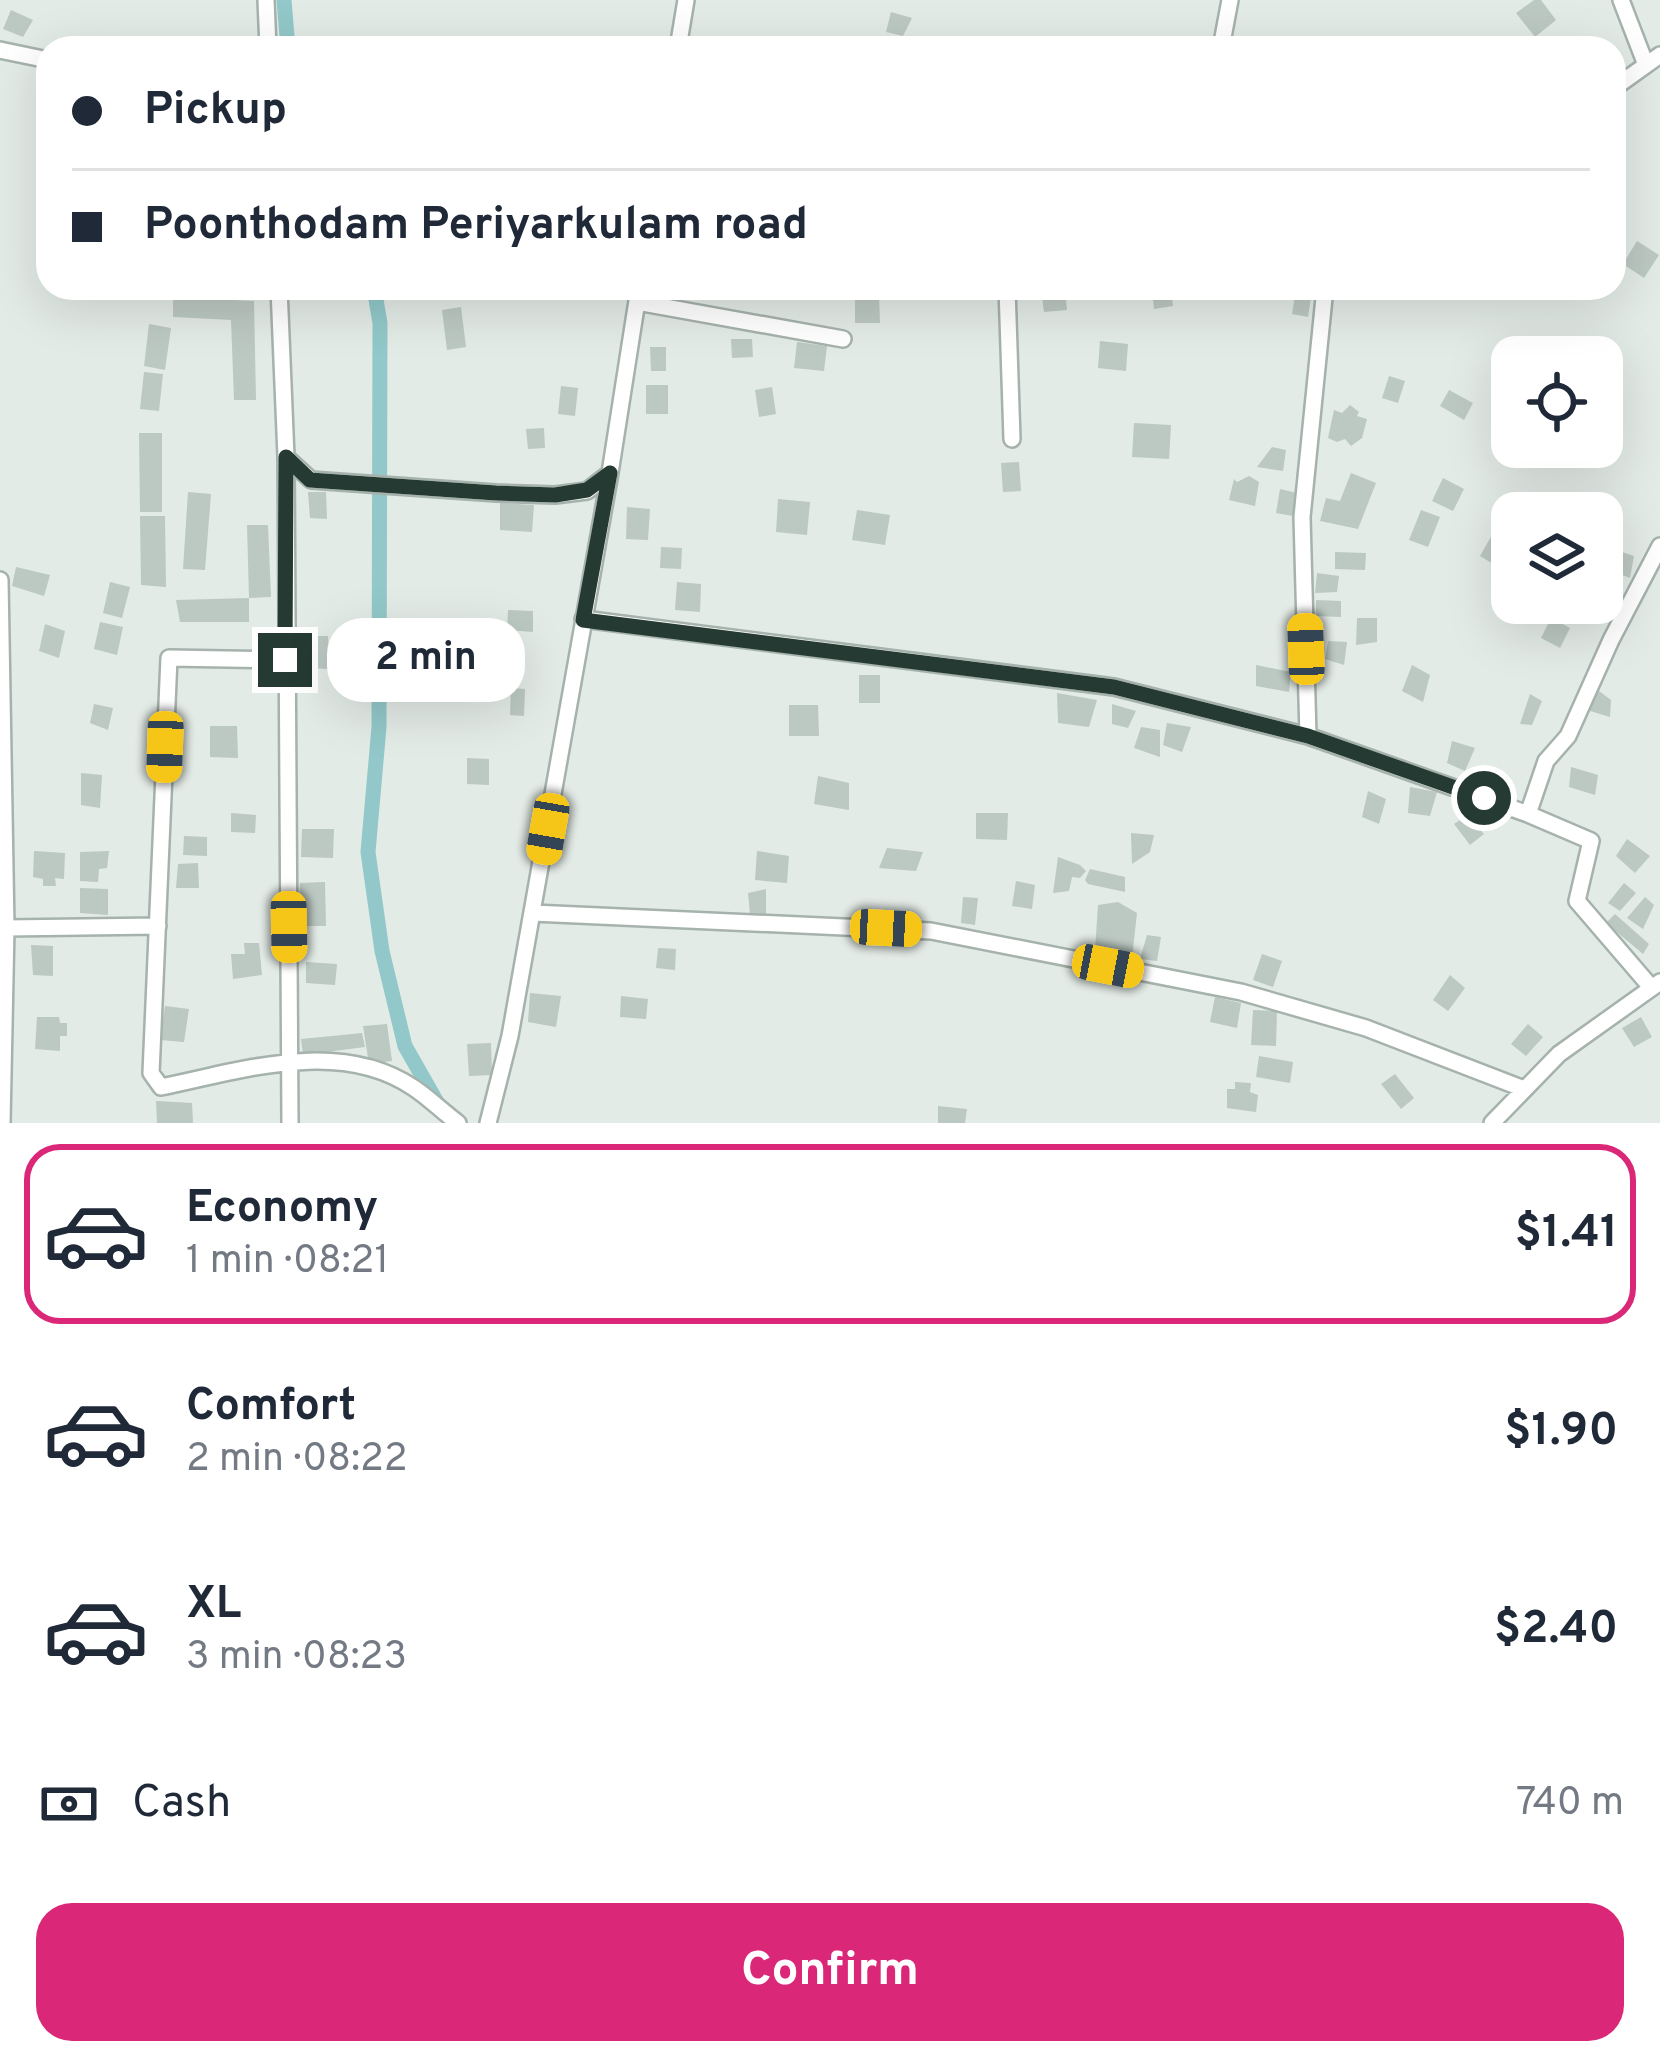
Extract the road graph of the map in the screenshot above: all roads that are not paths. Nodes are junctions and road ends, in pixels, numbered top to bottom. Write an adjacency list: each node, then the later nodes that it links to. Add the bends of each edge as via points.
1 (266, 0): 5 (street)
2 (686, 0): 6 (street)
3 (1229, 0): 7 (street)
4 (1621, 0): 10 (street)
5 (268, 36)
6 (680, 36)
7 (1223, 36)
8 (0, 50): 9 (street)
9 (36, 58)
10 (1653, 60): 11 (street)
11 (1626, 79)
12 (279, 300): 19 (street)
13 (637, 300): 20 (street)
14 (661, 300): 17 (street)
15 (1006, 300): 18 (street)
16 (1324, 300): 25 (street, via 1302,517)
17 (843, 339)
18 (1012, 439)
19 (286, 457): 20 (street, via 310,480 555,495 587,490); 24 (street)
20 (610, 473): 23 (street)
21 (1660, 546): 26 (street, via 1568,736 1546,761)
22 (0, 580): 29 (street)
23 (583, 620): 25 (street, via 1114,687); 27 (street)
24 (285, 660): 28 (street, via 170,658); 31 (street)
25 (1308, 736): 26 (street)
26 (1528, 814): 30 (street, via 1591,841 1576,902)
27 (533, 913): 32 (street, via 931,931 1241,992 1366,1028); 37 (street)
28 (158, 926): 29 (street); 31 (street, via 150,1056 161,1088)
29 (6, 928): 34 (street)
30 (1655, 984): 32 (street)
31 (291, 1061): 35 (street); 36 (street, via 383,1073)
32 (1525, 1089): 33 (street)
33 (1501, 1120)
34 (2, 1123)
35 (290, 1123)
36 (458, 1123)
37 (488, 1123)

